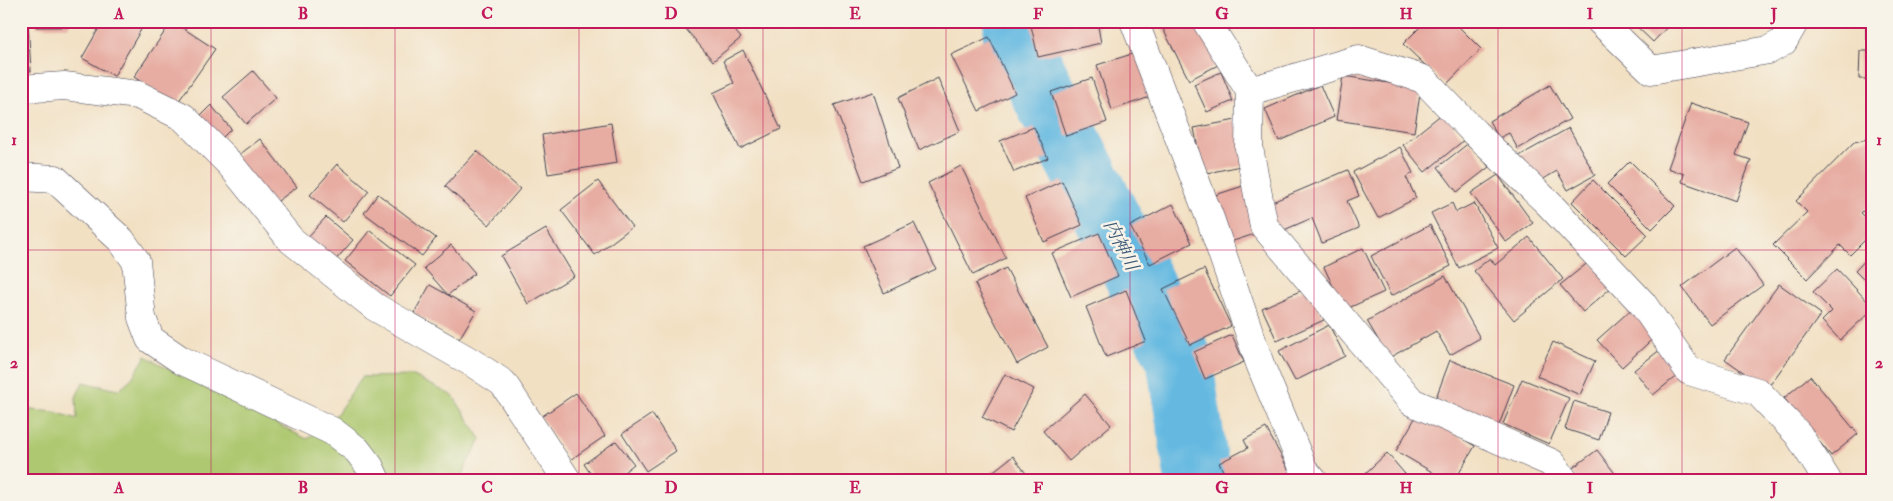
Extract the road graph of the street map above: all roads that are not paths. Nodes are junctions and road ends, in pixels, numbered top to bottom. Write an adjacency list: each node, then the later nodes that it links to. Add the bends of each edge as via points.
1 (1134, 21): 11 (street, via 1211,221 1260,364 1304,470)
2 (1206, 21): 6 (street)
3 (1600, 21): 4 (street, via 1651,70 1769,50 1783,42)
4 (1795, 21)
5 (21, 89): 10 (street, via 64,86 138,96 183,117 230,164 291,240 375,308 503,383)
6 (1250, 90): 8 (street, via 1359,59 1422,79 1549,204 1642,303 1690,371 1758,392 1798,434); 12 (street, via 1249,148 1264,226 1412,402 1552,463)
7 (21, 178): 9 (street, via 55,179 121,240 136,261 142,318 150,339 181,360 332,431 357,450)
8 (1824, 478)
9 (376, 480)
10 (567, 480)
11 (1313, 480)
12 (1564, 480)

